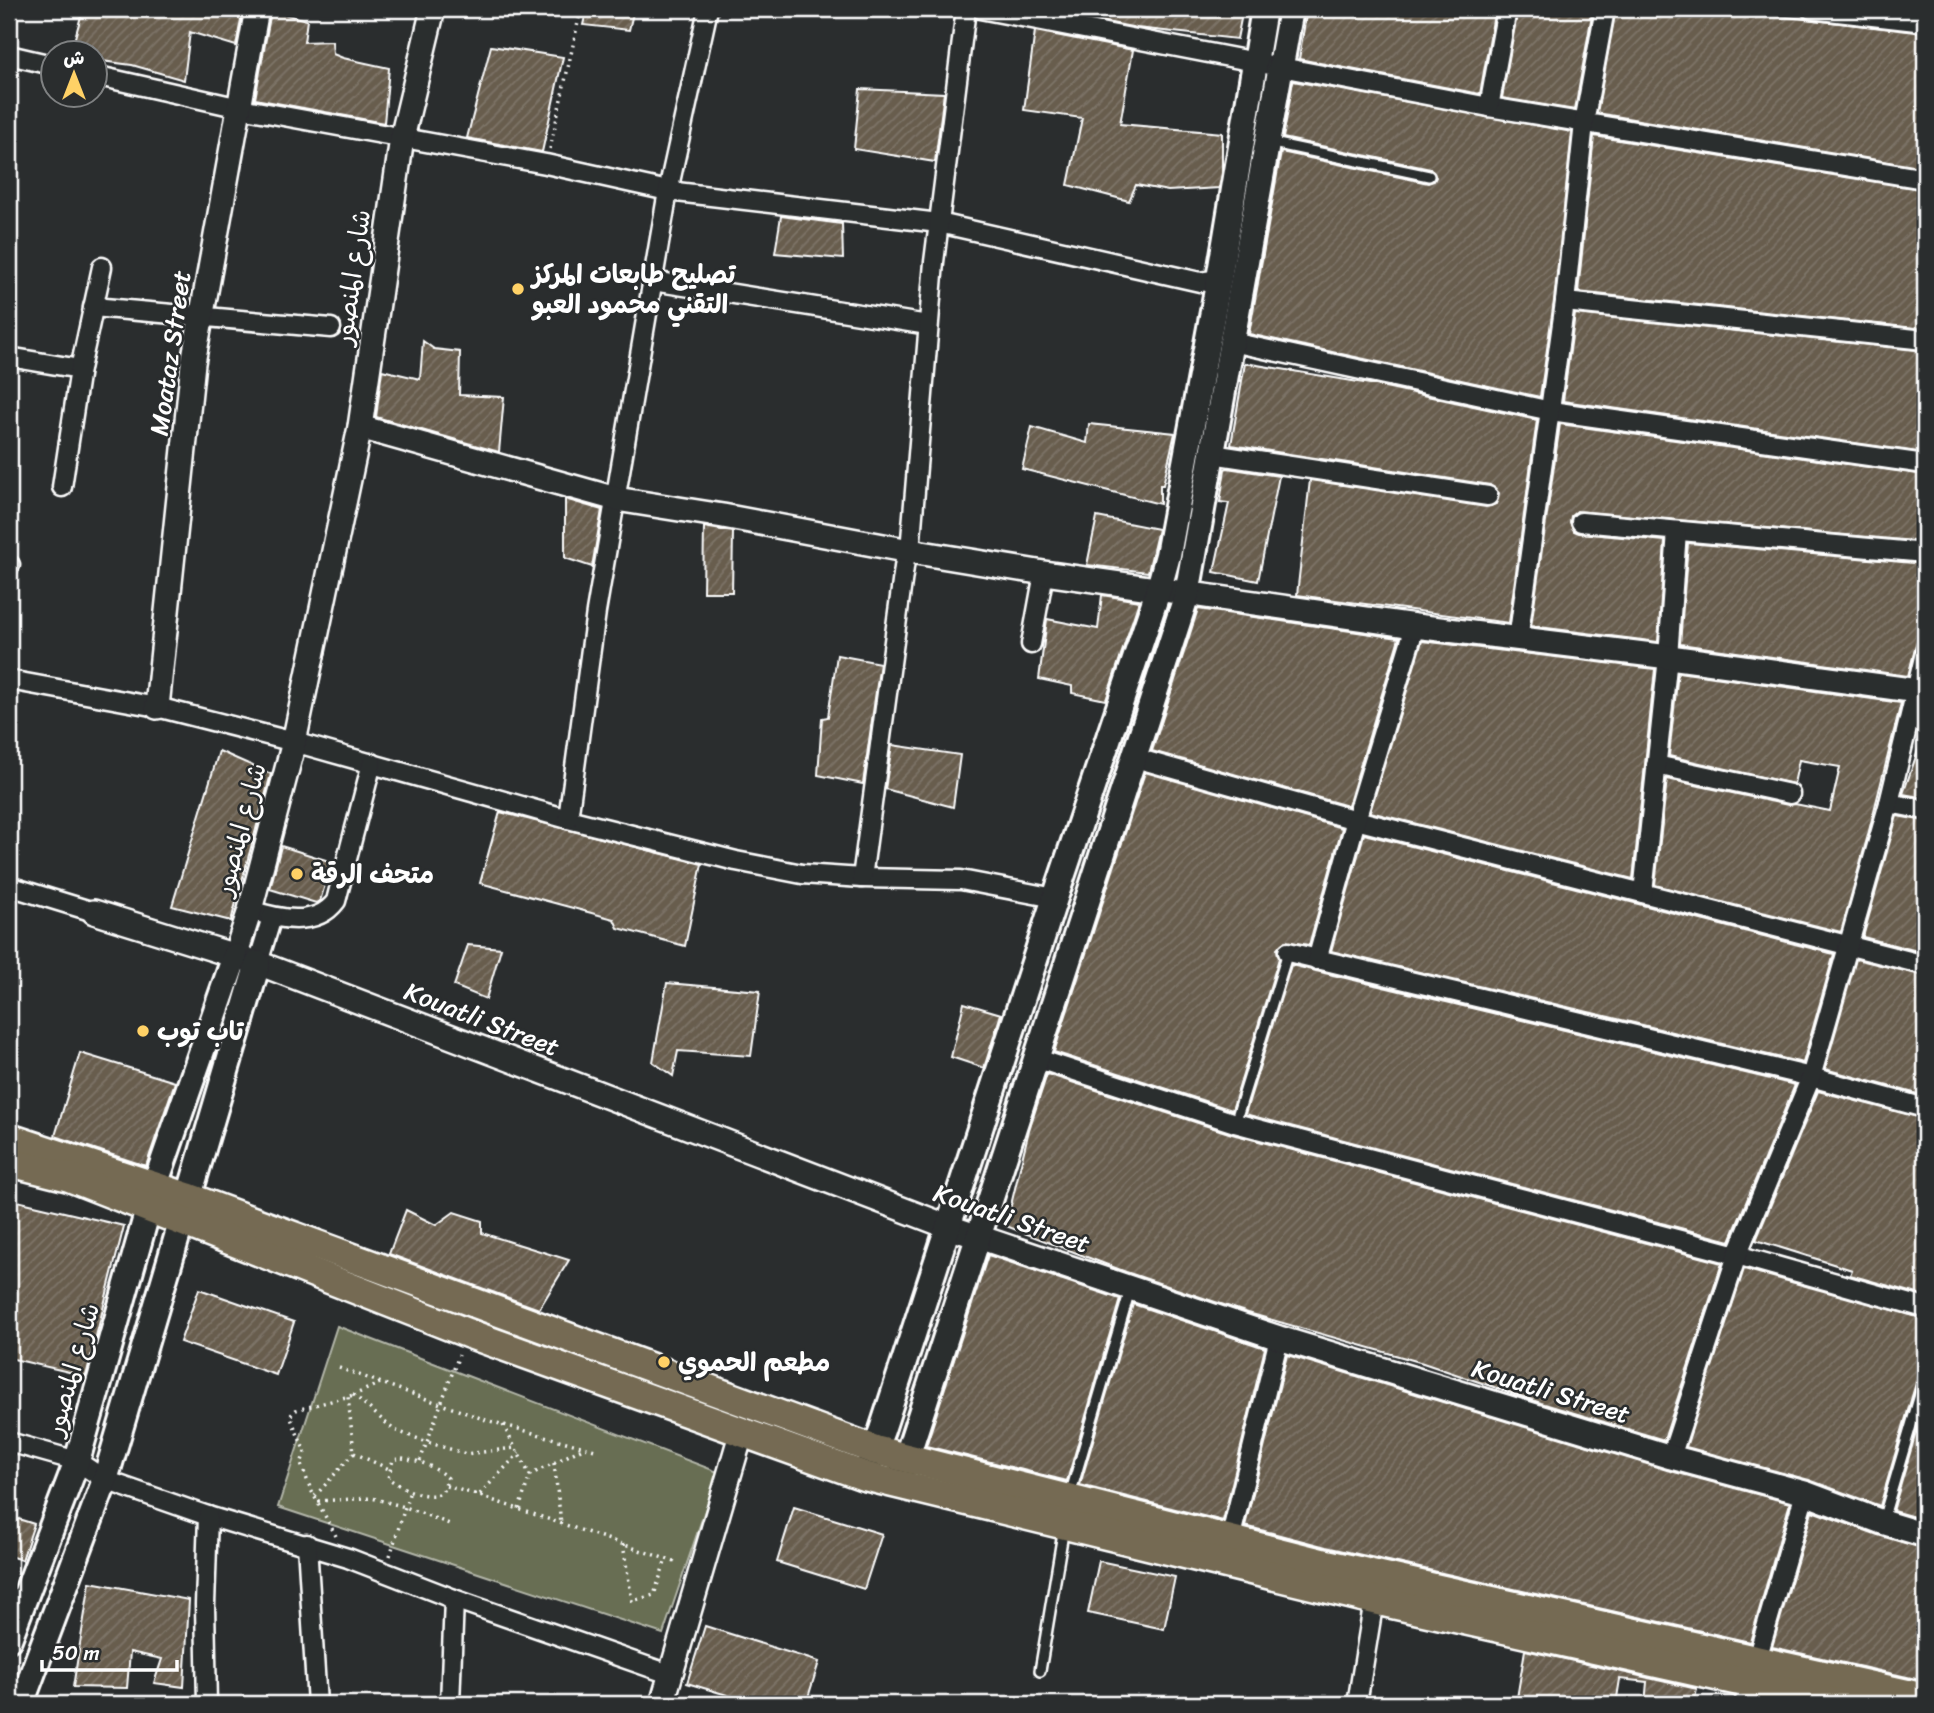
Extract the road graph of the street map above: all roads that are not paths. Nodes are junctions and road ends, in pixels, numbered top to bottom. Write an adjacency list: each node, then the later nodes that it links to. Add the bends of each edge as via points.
1 (257, 9): 18 (street, Moataz Street)
2 (433, 9): 20 (street, شارع المنصور)
3 (708, 9): 24 (street)
4 (966, 9): 25 (street)
5 (980, 9): 14 (street)
6 (1264, 9): 14 (main road)
7 (1291, 9): 15 (main road)
8 (1507, 9): 17 (street)
9 (1605, 9): 19 (street)
10 (1811, 9): 11 (street)
11 (1925, 22)
12 (9, 55): 13 (street)
13 (38, 62)
14 (1255, 62): 15 (street); 27 (main road)
15 (1280, 67): 17 (street); 21 (main road)
16 (108, 78): 18 (street)
17 (1489, 107): 19 (street)
18 (240, 108): 20 (street); 31 (street, Moataz Street)
19 (1584, 123): 23 (street); 29 (street)
20 (402, 138): 24 (street); 39 (street, شارع المنصور)
21 (1266, 142): 22 (lane); 35 (main road)
22 (1429, 176)
23 (1925, 179)
24 (668, 191): 25 (street); 28 (street)
25 (939, 223): 27 (street, via 1200,282); 32 (street)
26 (102, 267): 30 (street)
27 (1219, 279): 50 (main road)
28 (653, 281): 32 (street); 44 (street)
29 (1565, 302): 34 (street); 38 (street)
30 (93, 307): 31 (street); 37 (street)
31 (201, 317): 33 (street); 59 (street, Moataz Street)
32 (928, 325): 47 (street)
33 (331, 328)
34 (1925, 340)
35 (1231, 342): 38 (street); 40 (main road)
36 (9, 357): 37 (street)
37 (80, 369): 42 (street)
38 (1550, 411): 41 (street); 53 (street)
39 (360, 427): 44 (street); 60 (street, شارع المنصور)
40 (1212, 454): 43 (street); 51 (main road)
41 (1925, 464)
42 (62, 487)
43 (1488, 496)
44 (616, 499): 47 (street); 67 (street)
45 (1581, 522): 46 (street)
46 (1677, 531): 48 (street); 56 (street)
47 (910, 551): 49 (street); 69 (street, via 905,560)
48 (1925, 553)
49 (1044, 573): 50 (street); 54 (street)
50 (1159, 588): 51 (street); 72 (main road)
51 (1187, 594): 52 (street); 61 (main road)
52 (1415, 626): 53 (street); 68 (street)
53 (1518, 640): 56 (street)
54 (1031, 644)
55 (1925, 653): 58 (street)
56 (1668, 657): 58 (street); 63 (street)
57 (9, 680): 59 (street)
58 (1921, 691): 65 (street)
59 (157, 707): 60 (street)
60 (294, 741): 62 (street); 73 (street, شارع المنصور)
61 (1132, 757): 68 (street); 81 (main road)
62 (372, 763): 67 (street); 75 (street, via 336,901 310,918)
63 (1656, 765): 64 (street); 71 (street)
64 (1790, 794)
65 (1889, 803): 66 (street); 76 (street)
66 (1925, 810)
67 (568, 819): 69 (street, via 736,861)
68 (1356, 820): 71 (street); 79 (street)
69 (862, 878): 72 (street, via 961,880)
70 (9, 886): 74 (street)
71 (1643, 893): 76 (street)
72 (1055, 898): 89 (main road)
73 (250, 910): 75 (street); 78 (street, شارع المنصور)
74 (94, 912): 78 (street, Kouatli Street)
75 (272, 917): 78 (street, شارع المنصور)
76 (1849, 946): 80 (street); 82 (street)
77 (1288, 952): 79 (street); 84 (lane)
78 (246, 960): 87 (main road, شارع المنصور); 88 (main road, شارع المنصور); 89 (street, Kouatli Street)
79 (1317, 960): 82 (street)
80 (1925, 965)
81 (1035, 1058): 84 (street); 90 (main road)
82 (1811, 1077): 83 (street); 91 (street)
83 (1925, 1108)
84 (1235, 1123): 91 (street)
85 (9, 1138): 87 (main road)
86 (9, 1162): 87 (main road)
87 (152, 1197): 88 (main road); 100 (main road, شارع المنصور)
88 (183, 1209): 96 (main road, via 467,1333); 98 (main road); 103 (main road, شارع المنصور)
89 (949, 1227): 90 (street, Kouatli Street); 98 (main road)
90 (977, 1236): 92 (street, Kouatli Street); 101 (main road)
91 (1737, 1255): 93 (street); 99 (street)
92 (1131, 1288): 94 (street, Kouatli Street); 105 (lane)
93 (1925, 1308)
94 (1279, 1338): 99 (street, Kouatli Street); 109 (street)
95 (1925, 1378): 107 (lane)
96 (742, 1430): 102 (main road); 115 (street)
97 (9, 1442): 100 (street)
98 (875, 1450): 101 (main road); 102 (main road)
99 (1671, 1457): 104 (street, Kouatli Street)
100 (77, 1461): 103 (street); 113 (main road, شارع المنصور)
101 (902, 1472): 102 (main road); 105 (main road)
102 (864, 1476)
103 (105, 1480): 106 (street); 118 (main road, شارع المنصور)
104 (1805, 1493): 107 (street, Kouatli Street); 116 (street)
105 (1066, 1513): 109 (main road); 112 (main road); 114 (lane)
106 (208, 1516): 110 (street); 119 (street)
107 (1882, 1522): 108 (street, Kouatli Street)
108 (1925, 1535)
109 (1230, 1540): 116 (main road)
110 (307, 1544): 111 (street); 120 (street)
111 (454, 1599): 115 (street); 121 (street)
112 (1374, 1600): 116 (main road); 123 (street)
113 (9, 1639)
114 (1040, 1671)
115 (669, 1674): 122 (street)
116 (1750, 1683): 117 (main road); 124 (main road)
117 (1925, 1698)
118 (20, 1704)
119 (207, 1704)
120 (317, 1704)
121 (450, 1704)
122 (662, 1704)
123 (1357, 1704)
124 (1842, 1704)

